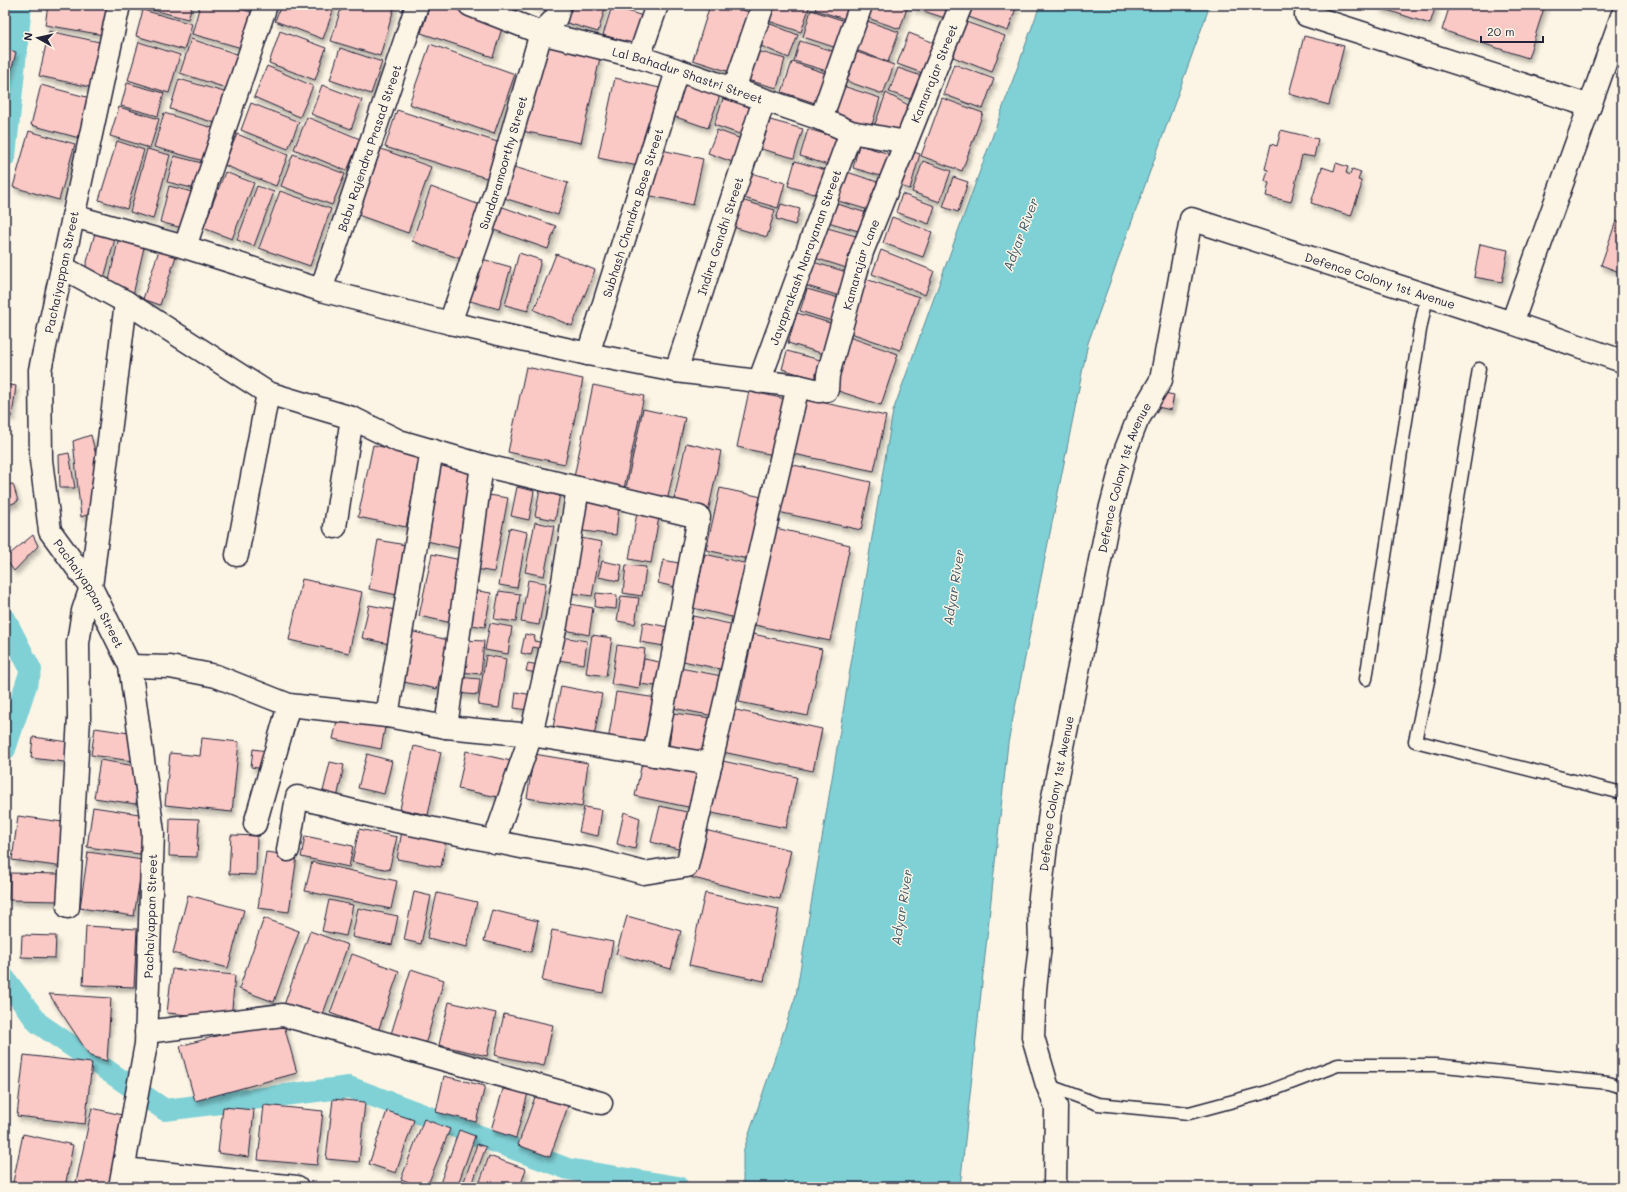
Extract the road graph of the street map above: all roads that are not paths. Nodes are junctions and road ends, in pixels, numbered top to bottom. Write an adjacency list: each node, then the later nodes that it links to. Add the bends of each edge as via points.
1 (119, 5): 21 (street, Pachaiyappan Street)
2 (266, 5): 22 (street)
3 (417, 5): 24 (street, Babu Rajendra Prasad Street)
4 (470, 5): 12 (street, Lal Bahadur Shastri Street)
5 (560, 5): 12 (street, via 556,18)
6 (657, 5): 13 (street)
7 (763, 5): 15 (street)
8 (861, 5): 18 (street)
9 (961, 5): 20 (street, Kamarajar Street)
10 (1306, 15): 17 (street)
11 (1622, 16): 17 (street)
12 (540, 33): 13 (street, Lal Bahadur Shastri Street); 27 (street, Sundaramoorthy Street, via 495,192)
13 (639, 57): 14 (street, Lal Bahadur Shastri Street)
14 (677, 71): 15 (street, Lal Bahadur Shastri Street); 29 (street, Subhash Chandra Bose Street)
15 (734, 89): 16 (street, Lal Bahadur Shastri Street)
16 (764, 100): 18 (street, Lal Bahadur Shastri Street); 32 (street, Indira Gandhi Street)
17 (1590, 106): 28 (street)
18 (821, 119): 19 (street, Lal Bahadur Shastri Street)
19 (851, 132): 20 (street, Lal Bahadur Shastri Street); 33 (street, Jayaprakash Narayanan Street)
20 (906, 142): 34 (street, Kamarajar Lane, via 862,252 828,375 827,390 819,391)
21 (73, 216): 22 (street); 23 (street, Pachaiyappan Street)
22 (185, 247): 24 (street)
23 (62, 267): 26 (street); 42 (street, Pachaiyappan Street, via 40,370 41,460 50,531)
24 (321, 290): 27 (street)
25 (1427, 296): 28 (street, Defence Colony 1st Avenue); 44 (lane); 57 (street, Defence Colony 1st Avenue, via 1191,219 1161,380 1136,421 1110,510 1050,812 1039,905 1040,945 1033,1037)
26 (126, 302): 35 (street); 42 (street)
27 (450, 323): 29 (street)
28 (1512, 323): 30 (street, Defence Colony 1st Avenue)
29 (588, 354): 32 (street)
30 (1622, 361)
31 (1479, 369): 51 (lane, via 1416,741)
32 (676, 371): 33 (street)
33 (759, 382): 34 (street)
34 (798, 386): 50 (street)
35 (268, 393): 36 (street); 41 (street)
36 (352, 418): 37 (street, via 399,440); 40 (street)
37 (432, 450): 38 (street); 46 (street)
38 (482, 465): 39 (street); 47 (street)
39 (578, 488): 48 (street, via 556,625); 49 (street, via 699,517)
40 (335, 527)
41 (237, 555)
42 (91, 587): 43 (street, Pachaiyappan Street); 55 (street, via 83,610 78,643 79,718)
43 (130, 666): 45 (street, via 170,667 216,676); 56 (street, Pachaiyappan Street, via 152,832)
44 (1366, 679)
45 (289, 705): 46 (street); 52 (street)
46 (387, 716): 47 (street)
47 (446, 727): 48 (street)
48 (531, 735): 49 (street); 53 (street)
49 (654, 755): 50 (street)
50 (711, 764): 53 (street, via 687,866 644,873 591,859)
51 (1622, 793)
52 (255, 824)
53 (494, 842): 54 (street, via 297,797)
54 (288, 850)
55 (68, 907)
56 (146, 1038): 59 (street, via 283,1016); 60 (street, Pachaiyappan Street)
57 (1047, 1085): 58 (lane, via 1098,1104 1189,1113 1267,1092 1338,1065 1435,1065 1608,1083); 62 (street, Defence Colony 1st Avenue, via 1056,1106)
58 (1622, 1087)
59 (601, 1103)
60 (124, 1169): 61 (street)
61 (297, 1187)
62 (1054, 1187)

